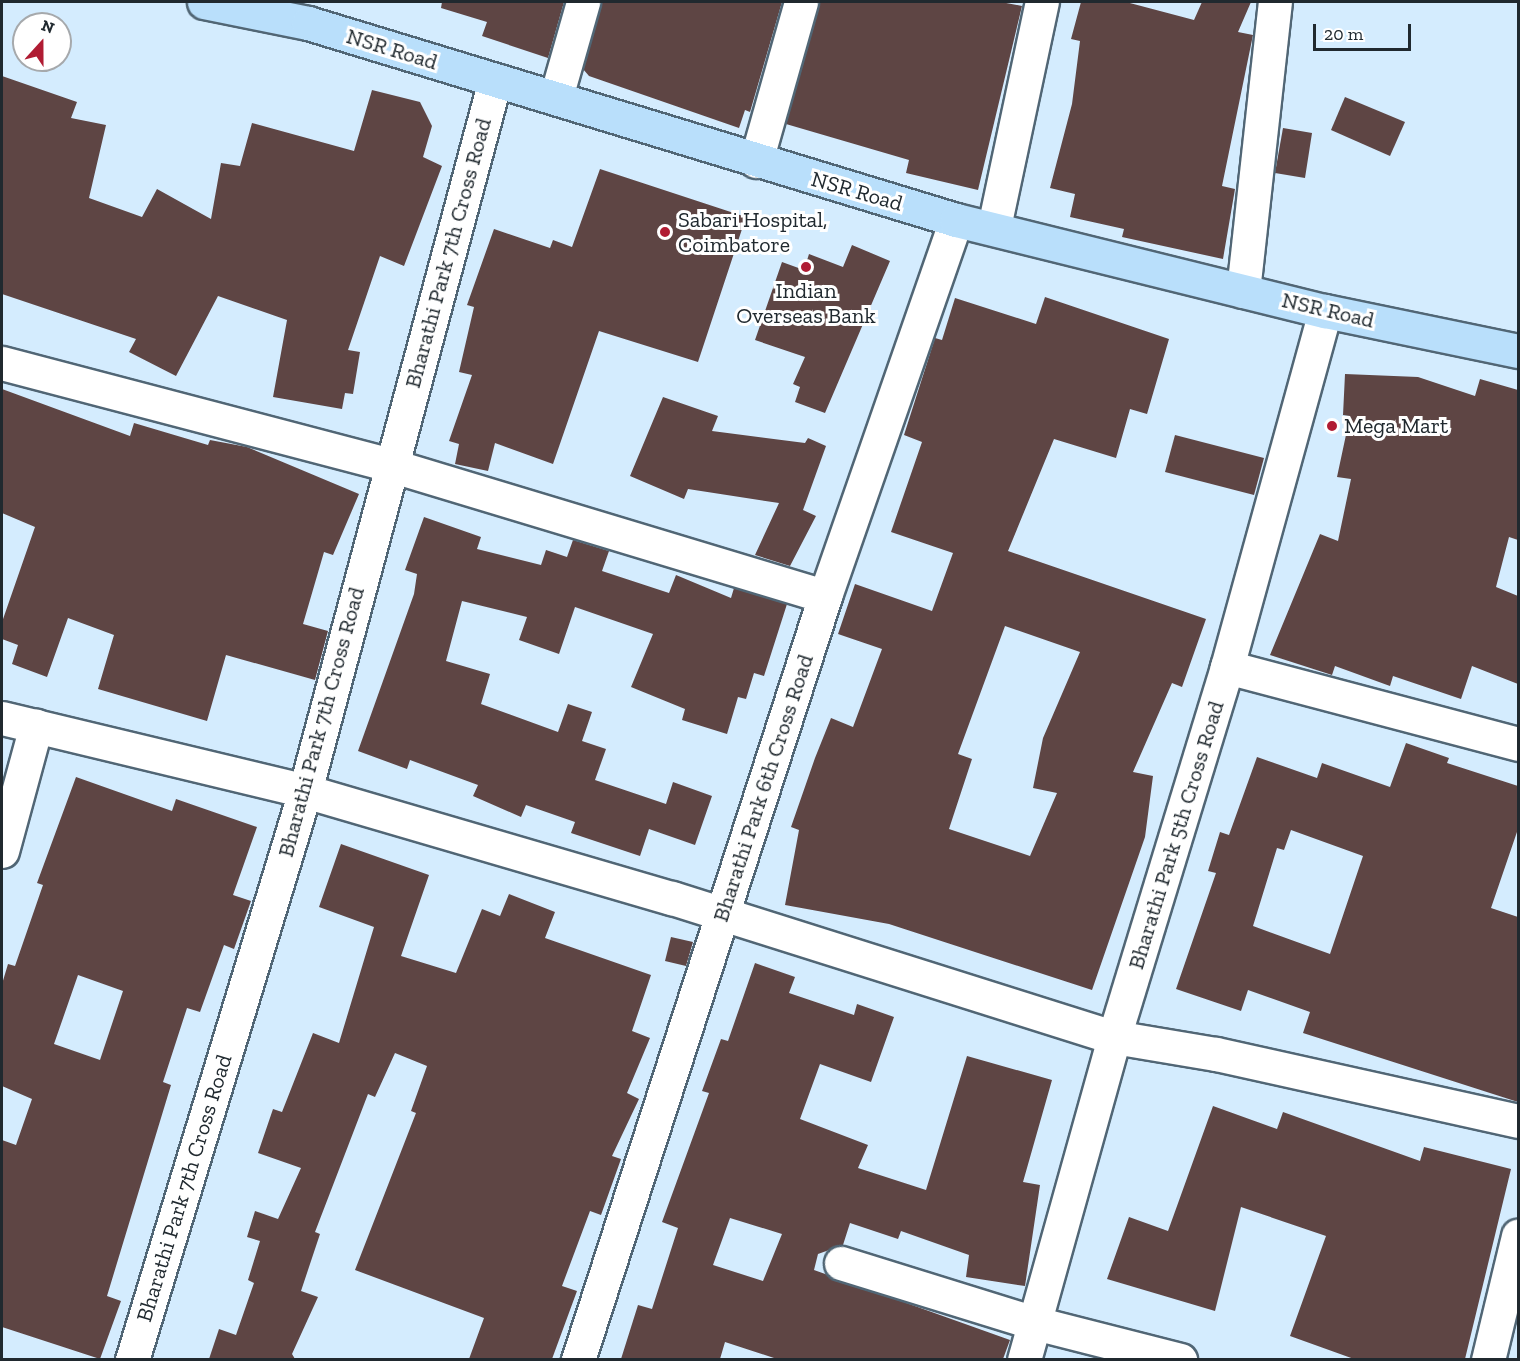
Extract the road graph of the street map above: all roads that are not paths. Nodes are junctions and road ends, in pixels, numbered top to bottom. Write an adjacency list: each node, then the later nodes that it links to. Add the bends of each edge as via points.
1 (204, 2): 6 (main road, NSR Road)
2 (583, 2): 8 (street)
3 (801, 2): 9 (street)
4 (1042, 2): 11 (street)
5 (1275, 2): 12 (street)
6 (311, 12): 7 (main road, NSR Road)
7 (495, 80): 8 (main road, NSR Road); 16 (street, Bharathi Park 7th Cross Road)
8 (556, 97): 9 (main road, NSR Road)
9 (756, 161): 10 (main road, NSR Road)
10 (956, 220): 11 (main road, NSR Road); 17 (street, Bharathi Park 6th Cross Road)
11 (994, 227): 12 (main road, NSR Road)
12 (1243, 291): 13 (main road, NSR Road)
13 (1325, 311): 14 (main road, NSR Road); 18 (street, Bharathi Park 5th Cross Road)
14 (1518, 351)
15 (2, 363): 16 (street)
16 (390, 465): 17 (street); 22 (street, Bharathi Park 7th Cross Road)
17 (825, 596): 24 (street, Bharathi Park 6th Cross Road)
18 (1227, 667): 21 (street); 25 (street, Bharathi Park 5th Cross Road)
19 (2, 718): 20 (street)
20 (36, 726): 22 (street); 23 (street)
21 (1518, 744)
22 (304, 791): 24 (street); 30 (street, Bharathi Park 7th Cross Road)
23 (2, 851)
24 (723, 914): 25 (street); 31 (street, Bharathi Park 6th Cross Road)
25 (1114, 1037): 26 (street, via 1216,1054); 29 (street, Bharathi Park 5th Cross Road)
26 (1518, 1121)
27 (1518, 1236): 34 (street)
28 (841, 1263): 29 (street)
29 (1035, 1323): 32 (street, Bharathi Park 5th Cross Road); 33 (street)
30 (132, 1359)
31 (578, 1359)
32 (1024, 1359)
33 (1180, 1359)
34 (1488, 1359)

